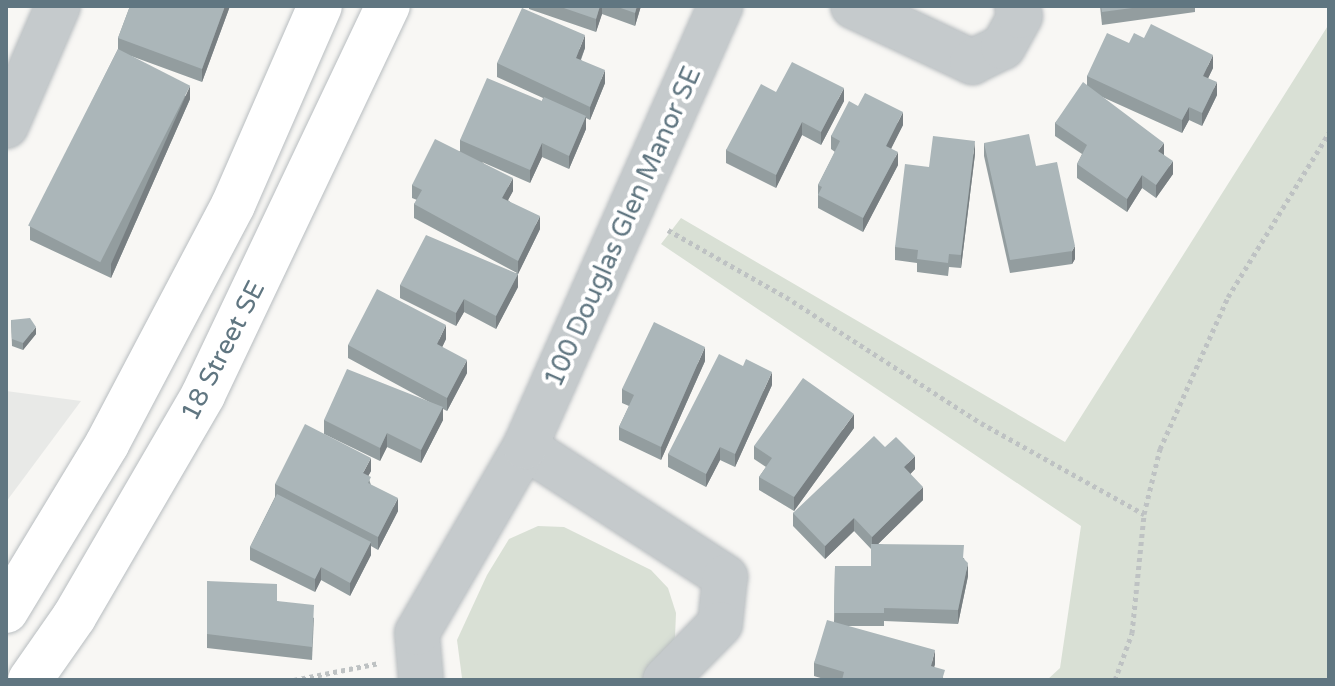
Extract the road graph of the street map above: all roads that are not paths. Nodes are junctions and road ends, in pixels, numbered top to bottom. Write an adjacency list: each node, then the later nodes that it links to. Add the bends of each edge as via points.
1 (58, 6): 7 (street)
2 (320, 6): 9 (main road, via 233,205 107,444)
3 (388, 6): 11 (main road, 18 Street SE, via 203,395 74,617)
4 (720, 6): 8 (street, 100 Douglas Glen Manor SE)
5 (853, 6): 6 (street, via 972,62 1003,47 1020,16)
6 (1017, 6)
7 (6, 126)
8 (525, 447): 10 (street, 100 Douglas Glen Manor SE, via 417,633); 12 (street, via 725,577 720,624)
9 (6, 611)
10 (419, 668)
11 (30, 680)
12 (665, 680)

